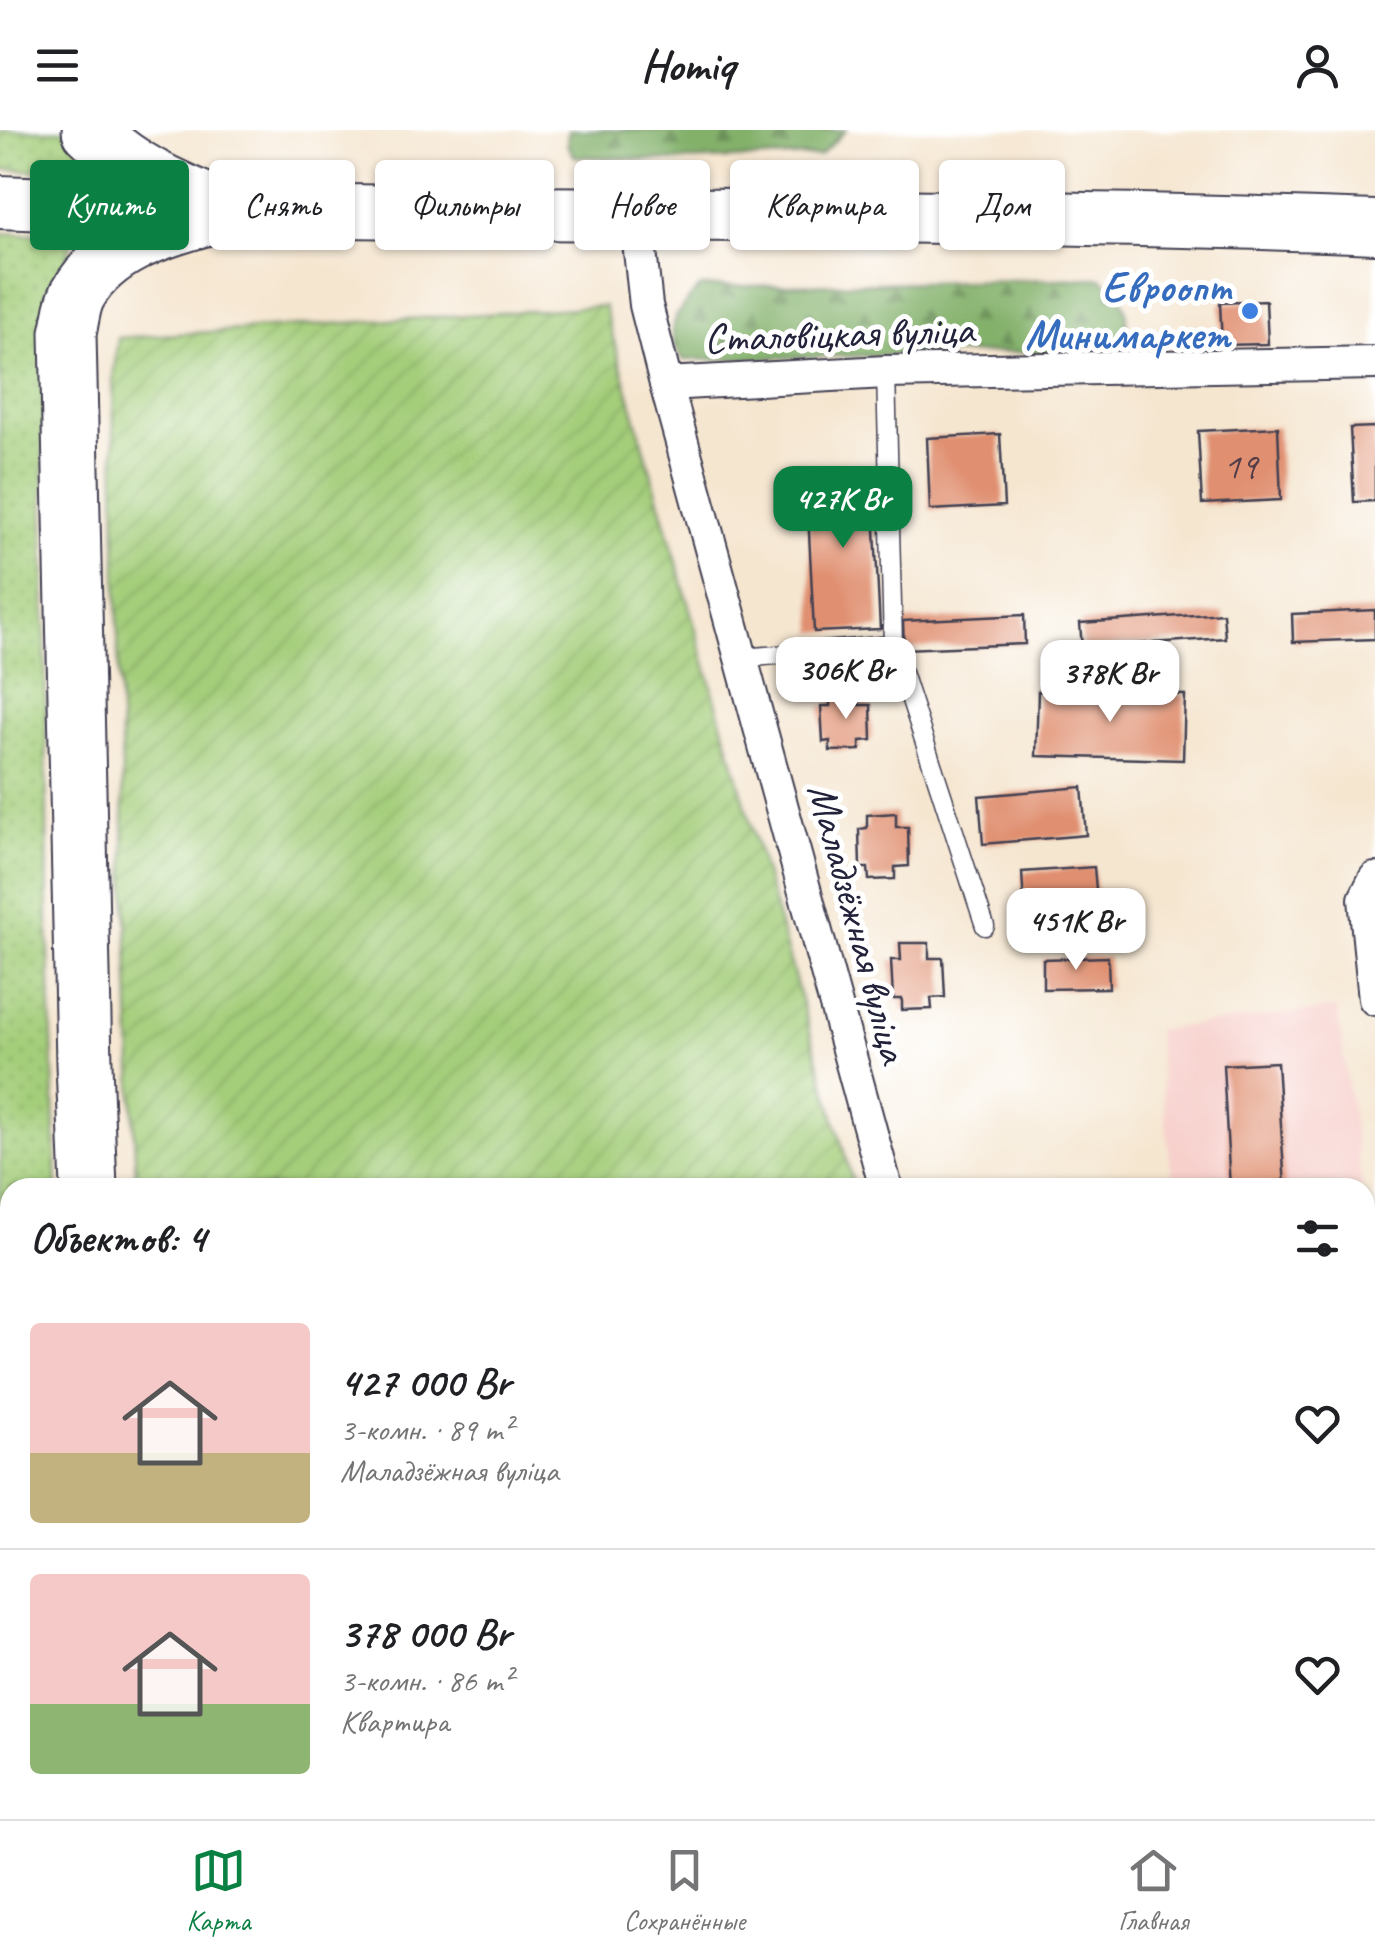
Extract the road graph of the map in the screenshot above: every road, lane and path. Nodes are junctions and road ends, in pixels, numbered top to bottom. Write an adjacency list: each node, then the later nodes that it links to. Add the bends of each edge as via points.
1 (90, 130): 3 (highway, via 116,156)
2 (0, 202): 4 (main road)
3 (209, 203)
4 (209, 210)
5 (355, 212): 6 (main road)
6 (574, 214)
7 (710, 216): 9 (main road)
8 (209, 217): 19 (highway, via 128,244 103,262 77,296 68,333)
9 (1375, 227)
10 (640, 250): 13 (street, Маладзёжная вуліца)
11 (1375, 362): 12 (street, Сталовіцкая вуліца)
12 (886, 372): 13 (street, Сталовіцкая вуліца); 14 (lane)
13 (666, 384): 15 (street, Маладзёжная вуліца)
14 (893, 645): 15 (lane); 17 (lane)
15 (742, 658): 20 (street, Маладзёжная вуліца)
16 (1375, 879): 18 (street, via 1365,899)
17 (986, 926)
18 (1375, 999)
19 (90, 1178)
20 (883, 1178)

